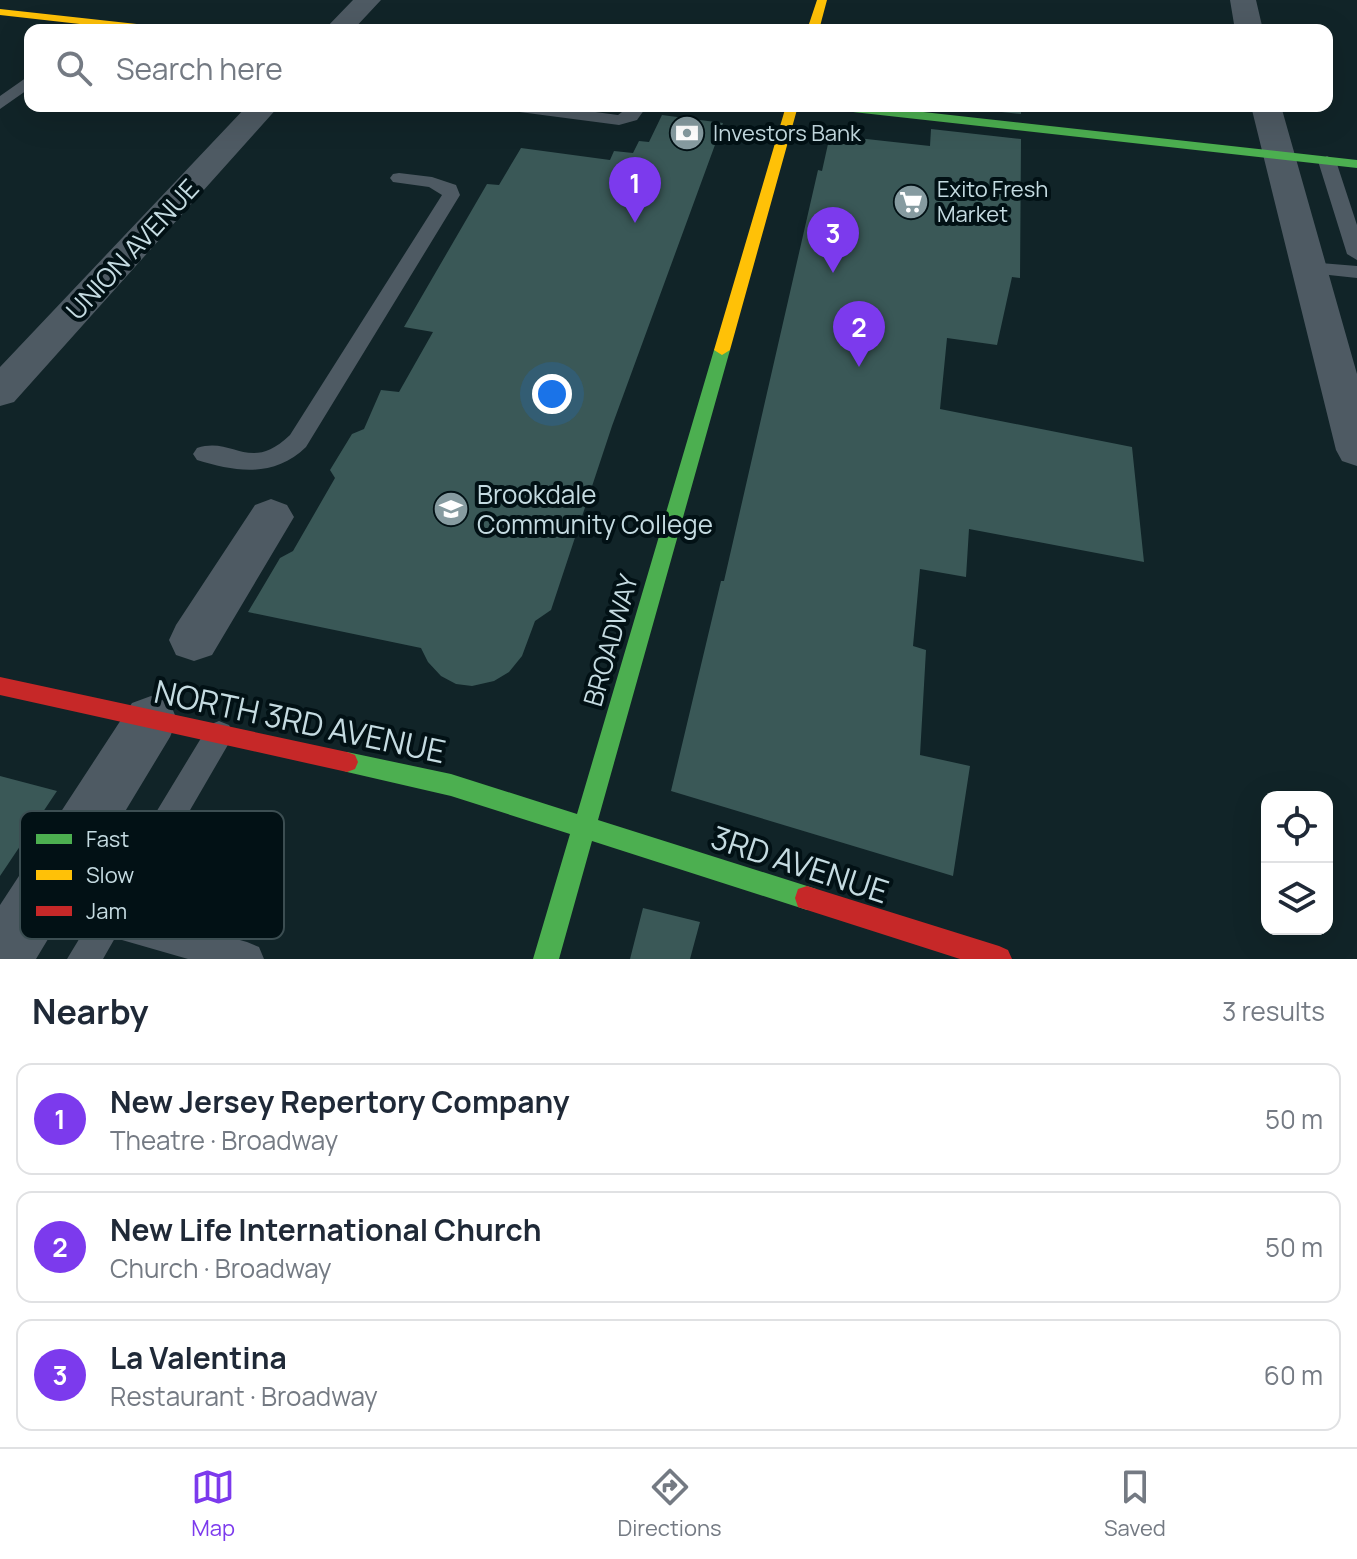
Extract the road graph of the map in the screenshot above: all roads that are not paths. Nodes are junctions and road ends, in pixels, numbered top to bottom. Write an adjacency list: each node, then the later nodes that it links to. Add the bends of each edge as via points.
1 (368, 0): 6 (street)
2 (822, 0): 7 (street)
3 (1243, 0): 8 (street)
4 (0, 12): 5 (street)
5 (82, 24)
6 (344, 24)
7 (815, 24)
8 (1248, 24)
9 (24, 85): 10 (lane)
10 (0, 104)
11 (258, 112): 24 (street, UNION AVENUE)
12 (558, 112): 13 (lane, via 619,120)
13 (633, 112)
14 (790, 112): 34 (street, BROADWAY)
15 (889, 112): 17 (street)
16 (1267, 112): 17 (street)
17 (1277, 155): 18 (street); 22 (street)
18 (1327, 161): 19 (street); 21 (lane)
19 (1357, 164)
20 (399, 178): 26 (lane, via 443,185 451,195 298,441 271,463)
21 (1357, 254)
22 (1308, 268): 23 (lane); 25 (street)
23 (1357, 272)
24 (0, 392)
25 (1357, 450)
26 (205, 454)
27 (271, 517): 28 (street)
28 (194, 640)
29 (0, 686): 30 (street, NORTH 3RD AVENUE)
30 (151, 720): 31 (street, NORTH 3RD AVENUE); 32 (street)
31 (219, 734): 33 (lane); 34 (street, NORTH 3RD AVENUE, via 451,785)
32 (94, 811)
33 (173, 811)
34 (583, 826): 41 (street, BROADWAY); 42 (street, 3RD AVENUE)
35 (20, 929): 38 (street)
36 (96, 939): 39 (lane)
37 (176, 939): 40 (lane)
38 (1, 959)
39 (84, 959)
40 (247, 959)
41 (546, 959)
42 (999, 959)

